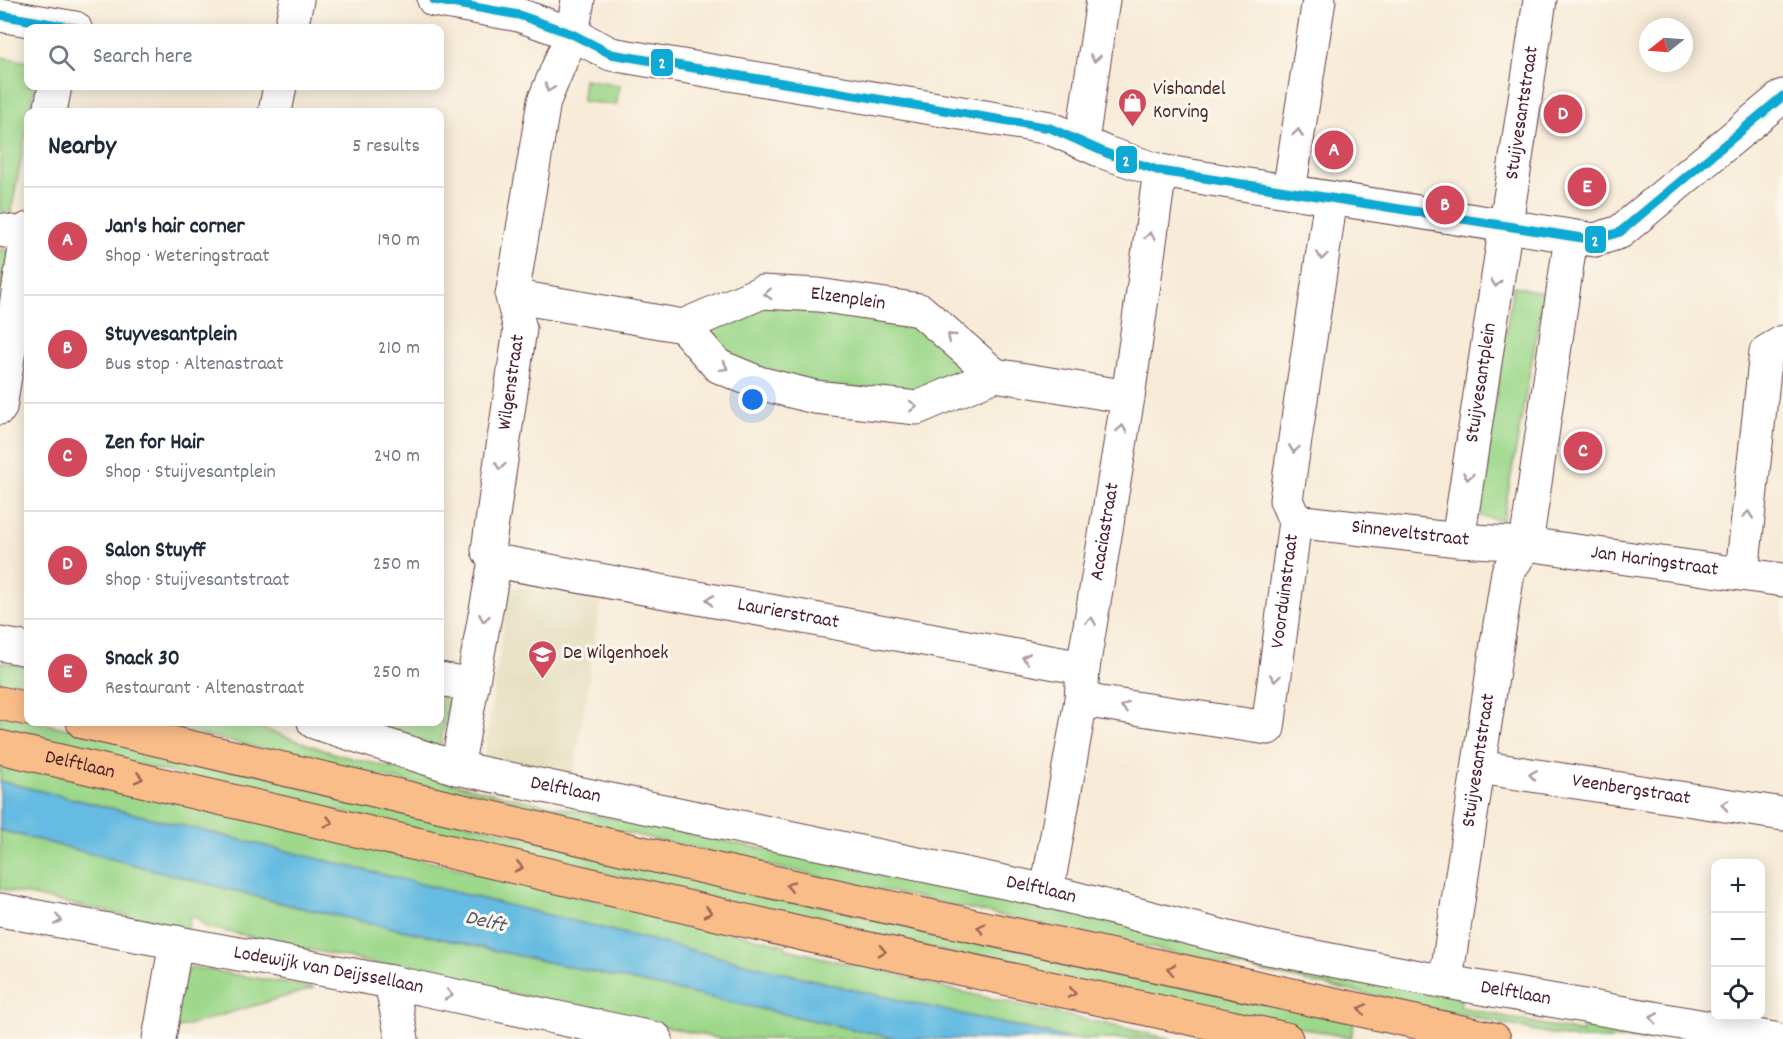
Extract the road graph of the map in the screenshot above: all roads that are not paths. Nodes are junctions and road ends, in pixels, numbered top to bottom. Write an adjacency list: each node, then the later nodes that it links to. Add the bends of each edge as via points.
1 (297, 0): 9 (street)
2 (434, 0): 10 (street, via 519,15)
3 (578, 0): 10 (street, Wilgenstraat)
4 (1103, 0): 16 (street, one-way to 16)
5 (1319, 0): 18 (street, one-way to 5)
6 (1540, 0): 20 (street, Stuijvesantstraat)
7 (0, 15): 8 (street)
8 (69, 21)
9 (292, 24)
10 (572, 34): 16 (street, via 611,54 1050,128); 23 (street, Wilgenstraat, one-way to 23, via 544,101)
11 (54, 90): 14 (street)
12 (279, 90): 15 (street)
13 (1783, 96): 22 (street, via 1620,232 1595,240)
14 (51, 108)
15 (276, 108)
16 (1094, 147): 17 (street)
17 (1160, 171): 18 (street); 27 (street, Acaciastraat, one-way to 17)
18 (1289, 191): 19 (street)
19 (1331, 198): 20 (street); 29 (street, Voorduinstraat, one-way to 29, via 1286,500)
20 (1504, 225): 22 (street); 30 (street, Stuijvesantplein, one-way to 30)
21 (19, 231): 28 (street)
22 (1571, 237): 31 (street)
23 (512, 296): 24 (street); 32 (street, Wilgenstraat, one-way to 32, via 520,329 488,550)
24 (683, 326): 26 (street, one-way to 26, via 718,366 759,383 815,397 917,408); 26 (street, Elzenplein, one-way to 24, via 920,310 818,295 762,292)
25 (1783, 342): 33 (street, one-way to 25, via 1766,352)
26 (995, 375): 27 (street)
27 (1128, 397): 38 (street, Acaciastraat, one-way to 27)
28 (0, 408)
29 (1295, 522): 30 (street, Sinneveltstraat); 38 (street, Voorduinstraat, one-way to 38, via 1268,728)
30 (1458, 540): 31 (street, Sinneveltstraat)
31 (1526, 544): 33 (street, Jan Haringstraat); 45 (street, Stuijvesantstraat, via 1508,572)
32 (495, 561): 38 (street, Laurierstraat, one-way to 32); 39 (street, Wilgenstraat, one-way to 39)
33 (1742, 573): 34 (street, Jan Haringstraat)
34 (1783, 580)
35 (0, 644): 36 (street)
36 (24, 648)
37 (444, 680): 39 (street)
38 (1082, 684): 48 (street, Acaciastraat)
39 (472, 685): 46 (street, Wilgenstraat)
40 (0, 703): 41 (main road)
41 (24, 709)
42 (100, 726): 53 (main road, one-way to 42)
43 (327, 726): 46 (street, Delftlaan)
44 (0, 747): 57 (main road, Delftlaan, one-way to 57, via 825,939)
45 (1479, 767): 47 (street, Veenbergstraat, one-way to 45); 51 (street, Stuijvesantstraat)
46 (458, 768): 48 (street, Delftlaan)
47 (1783, 814)
48 (1047, 891): 51 (street, Delftlaan, via 1263,947)
49 (0, 910): 50 (street, Lodewijk van Deijssellaan, one-way to 50)
50 (176, 942): 52 (street, Lodewijk van Deijssellaan); 54 (street)
51 (1446, 980): 59 (street, Delftlaan, one-way to 51)
52 (391, 982): 55 (street); 56 (street, Lodewijk van Deijssellaan, one-way to 56)
53 (1418, 1033): 58 (main road)
54 (159, 1039)
55 (402, 1039)
56 (656, 1039)
57 (1286, 1039)
58 (1494, 1039)
59 (1774, 1039)

